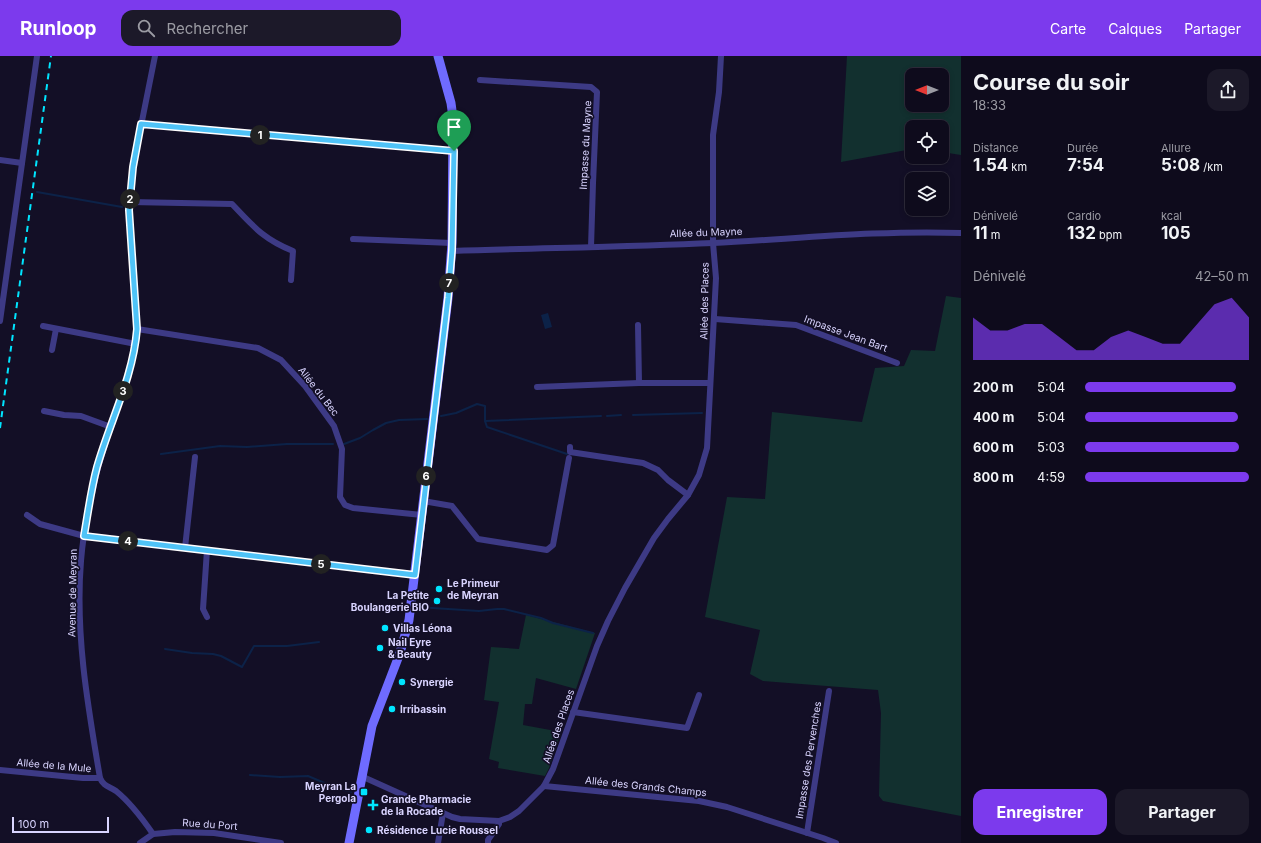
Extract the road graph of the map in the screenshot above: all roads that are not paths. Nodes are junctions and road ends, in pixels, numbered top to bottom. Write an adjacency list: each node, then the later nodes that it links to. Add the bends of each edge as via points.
1 (37, 56): 9 (street)
2 (155, 56): 6 (street, Avenue de Meyran)
3 (438, 56): 7 (main road, via 453,112)
4 (721, 56): 13 (street, Allée des Places, via 713,135)
5 (480, 80): 15 (street, Impasse du Mayne, via 591,87 597,92)
6 (141, 124): 7 (street); 10 (street, Avenue de Meyran)
7 (454, 151): 14 (main road)
8 (0, 160): 9 (street)
9 (22, 163): 18 (street)
10 (130, 202): 16 (street, via 232,204 270,241 293,251); 22 (street, Avenue de Meyran)
11 (961, 233): 13 (street, Allée du Mayne, via 850,235)
12 (353, 239): 14 (street, Allée du Mayne)
13 (713, 243): 15 (street, Allée du Mayne); 17 (street, Allée des Places, via 716,278)
14 (452, 247): 15 (street, Allée du Mayne); 35 (main road)
15 (592, 247)
16 (291, 280)
17 (715, 319): 25 (street, Impasse Jean Bart, via 796,325); 27 (street, Allée des Places)
18 (0, 321)
19 (638, 325): 26 (street)
20 (43, 326): 21 (street)
21 (56, 329): 23 (street); 24 (street)
22 (137, 329): 23 (street, Avenue de Meyran); 37 (street, Allée du Bec, via 258,348 281,360 305,386 334,426 342,449 340,497 345,505)
23 (136, 344): 30 (street, Avenue de Meyran, via 129,376)
24 (52, 350)
25 (897, 363)
26 (639, 383): 27 (street); 28 (street)
27 (710, 383): 34 (street, Allée des Places, via 707,448 699,475)
28 (537, 387)
29 (44, 411): 30 (street, via 80,416)
30 (111, 426): 38 (street, Avenue de Meyran, via 98,466)
31 (570, 448): 34 (street, via 570,452 643,463 658,470)
32 (195, 457): 39 (street)
33 (569, 458): 35 (street, via 553,545 546,550 478,539 452,506)
34 (688, 495): 45 (street, Allée des Places, via 654,538 625,588 597,646)
35 (424, 501): 37 (main road)
36 (27, 515): 38 (street, via 40,524)
37 (422, 515): 41 (main road)
38 (84, 536): 39 (street); 48 (street, Avenue de Meyran, via 80,575 81,648 85,690)
39 (185, 548): 40 (street)
40 (208, 550): 41 (street); 42 (street, via 203,609)
41 (415, 575): 47 (main road, via 404,643 372,726)
42 (206, 617)
43 (830, 690): 52 (street, Impasse des Pervenches)
44 (699, 695): 45 (street, via 687,728)
45 (573, 712): 49 (street, Allée des Places, via 553,769)
46 (0, 770): 48 (street, Allée de la Mule)
47 (361, 776): 50 (street, Allée des Places); 56 (main road)
48 (100, 778): 53 (street, Allée de la Mule, via 103,784 116,791 138,812)
49 (544, 786): 51 (street, Allée des Places, via 519,811); 52 (street, Allée des Grands Champs, via 698,801)
50 (443, 813): 51 (street, Allée des Places, via 460,819); 57 (street)
51 (499, 821): 58 (street)
52 (807, 833): 59 (street, Allée des Grands Champs)
53 (153, 834): 54 (street, Rue du Port); 55 (street, Rue du Port, via 214,833)
54 (140, 843)
55 (281, 843)
56 (349, 843)
57 (438, 843)
58 (488, 843)
59 (836, 843)

